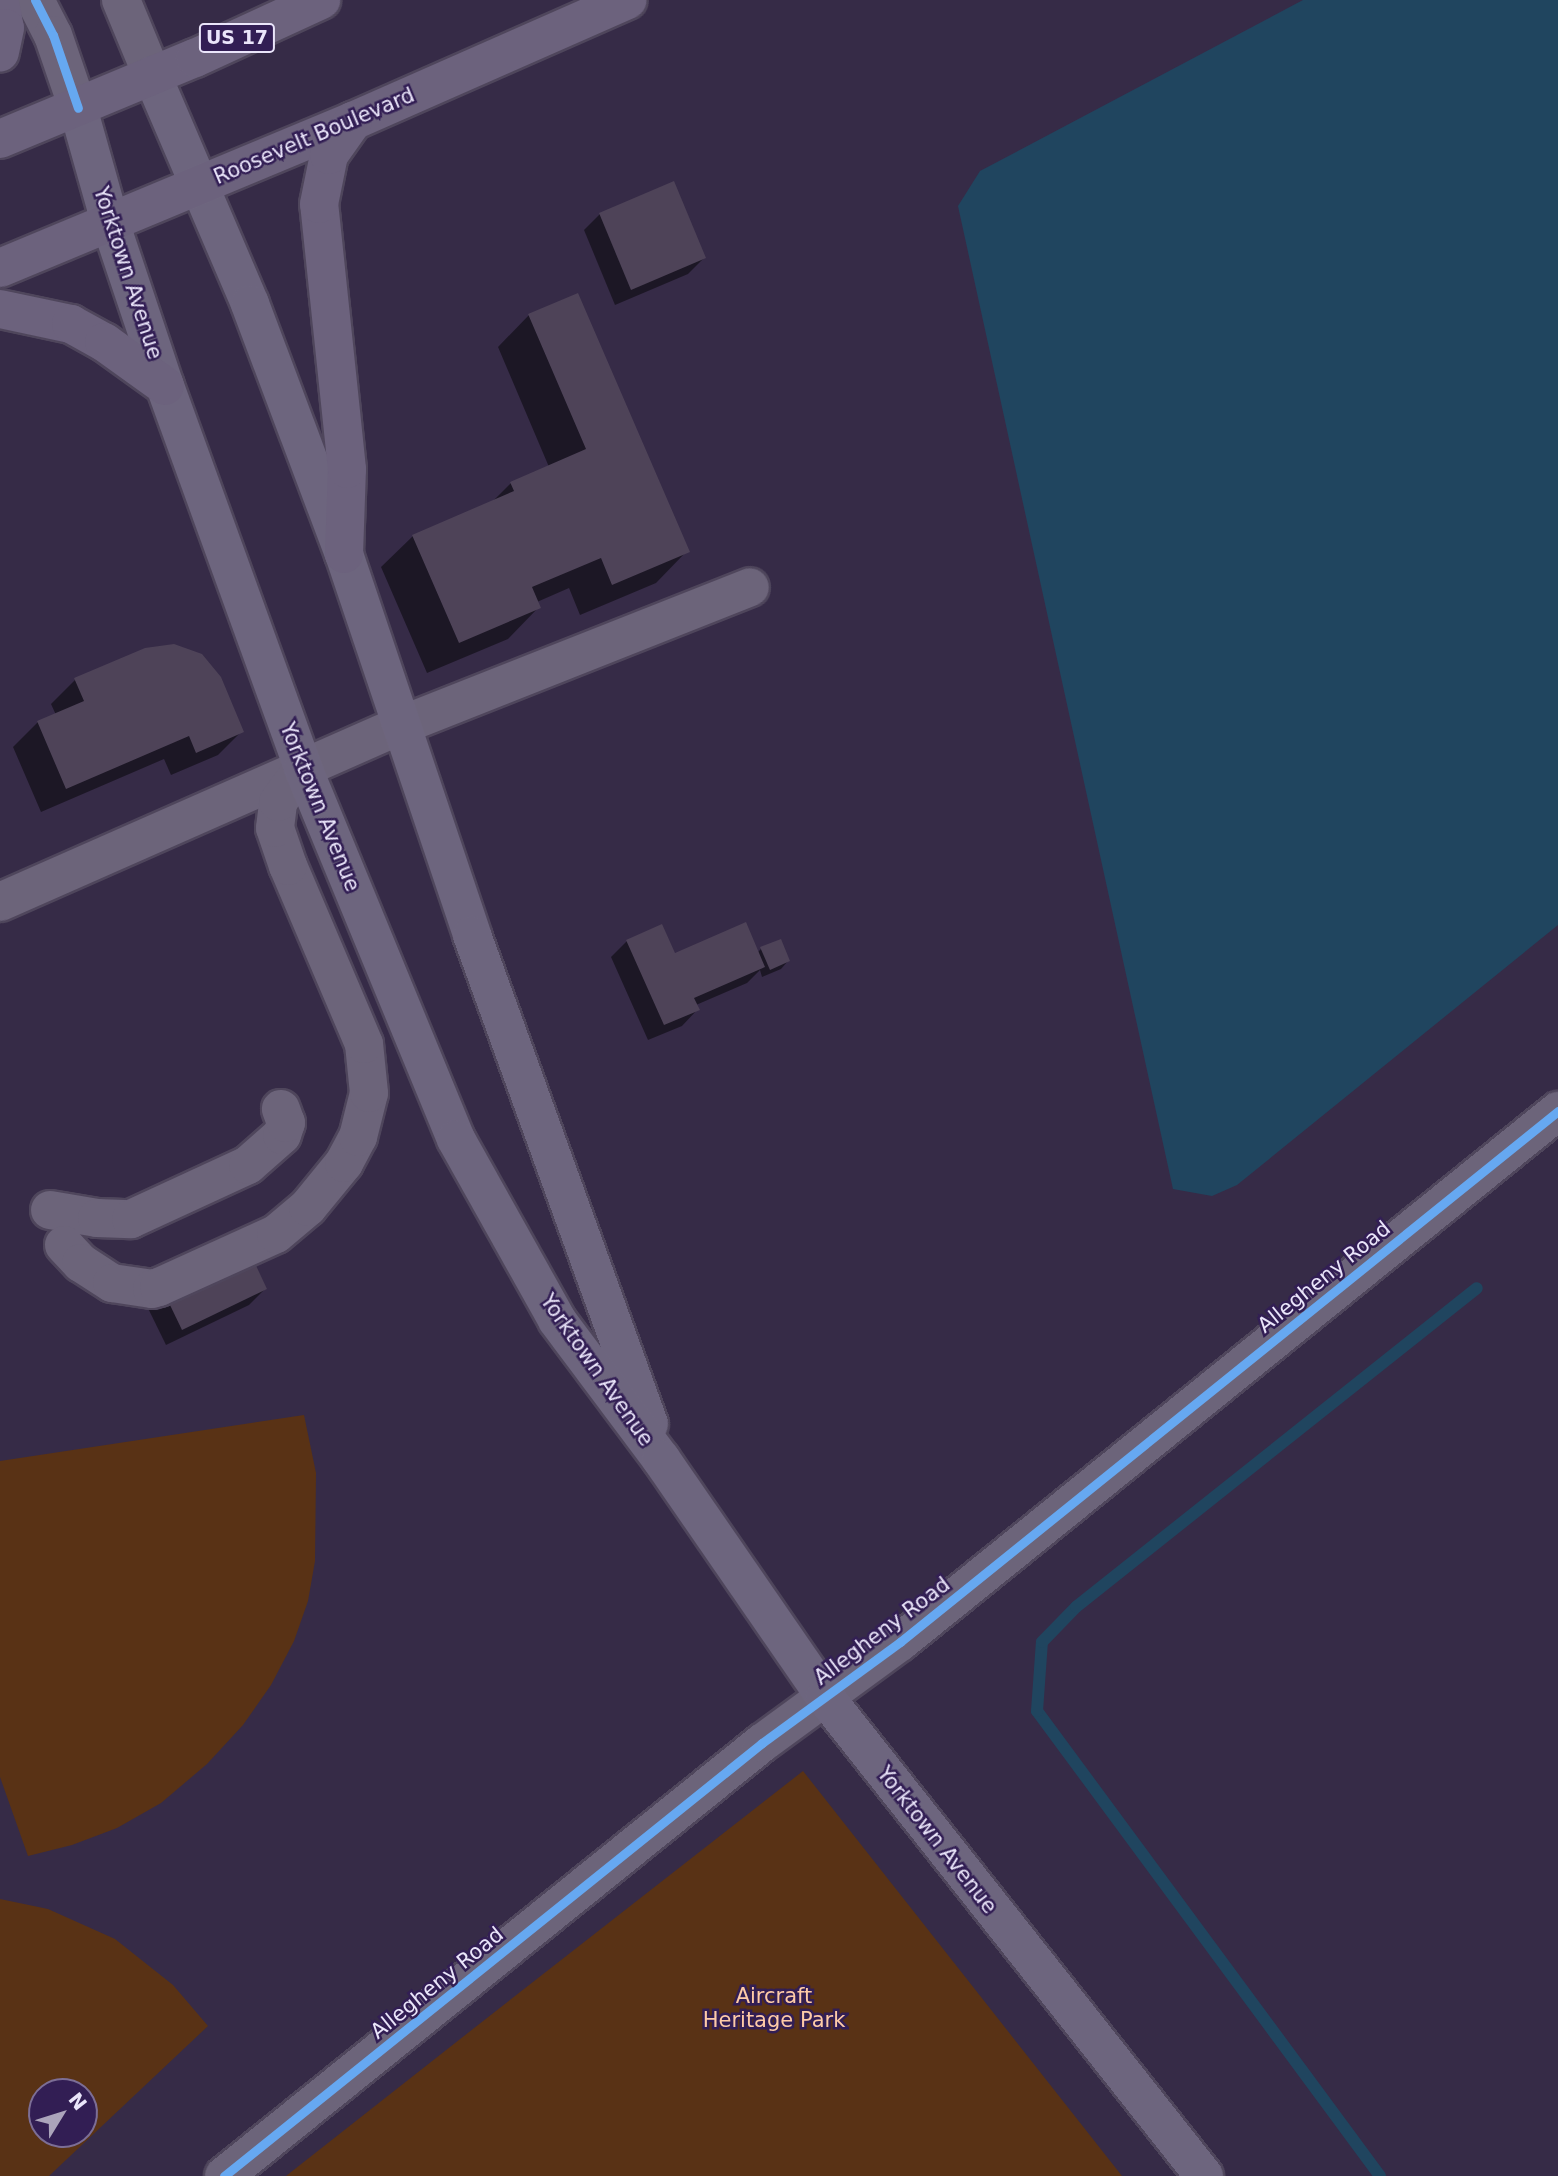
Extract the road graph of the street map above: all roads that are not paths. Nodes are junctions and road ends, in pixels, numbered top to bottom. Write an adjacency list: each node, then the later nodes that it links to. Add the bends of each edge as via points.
1 (36, 0): 8 (street)
2 (121, 0): 7 (street)
3 (321, 0): 7 (highway, US 17)
4 (627, 0): 9 (highway, Roosevelt Boulevard)
5 (0, 3): 6 (highway, via 5,28)
6 (0, 52)
7 (152, 75): 8 (highway, US 17); 11 (main road, Yorktown Avenue)
8 (78, 108): 10 (highway, US 17); 12 (main road, Yorktown Avenue)
9 (353, 121): 11 (highway, Roosevelt Boulevard); 16 (highway, via 329,155 319,204 347,470)
10 (0, 139)
11 (200, 184): 12 (highway, Roosevelt Boulevard); 16 (main road, Yorktown Avenue)
12 (110, 222): 13 (highway, Roosevelt Boulevard); 15 (main road, Yorktown Avenue)
13 (0, 268)
14 (0, 309): 15 (highway, via 71,324)
15 (165, 386): 19 (main road, Yorktown Avenue)
16 (344, 554): 18 (main road, Yorktown Avenue)
17 (750, 587): 18 (street)
18 (402, 725): 19 (street); 23 (main road, Yorktown Avenue, via 472,935)
19 (303, 768): 20 (street); 21 (street, via 278,802 275,828 364,1044 369,1093 358,1137 344,1163 308,1207 276,1234 159,1287 112,1283 81,1263 57,1228 97,1218 131,1219 248,1165 282,1135 286,1123); 23 (main road, Yorktown Avenue, via 456,1139 557,1320)
20 (0, 902)
21 (281, 1109)
22 (1558, 1111): 24 (street, Allegheny Road, via 900,1642)
23 (661, 1459): 24 (main road, Yorktown Avenue)
24 (825, 1697): 25 (street, Allegheny Road); 26 (main road, Yorktown Avenue)
25 (224, 2176)
26 (1204, 2176)

